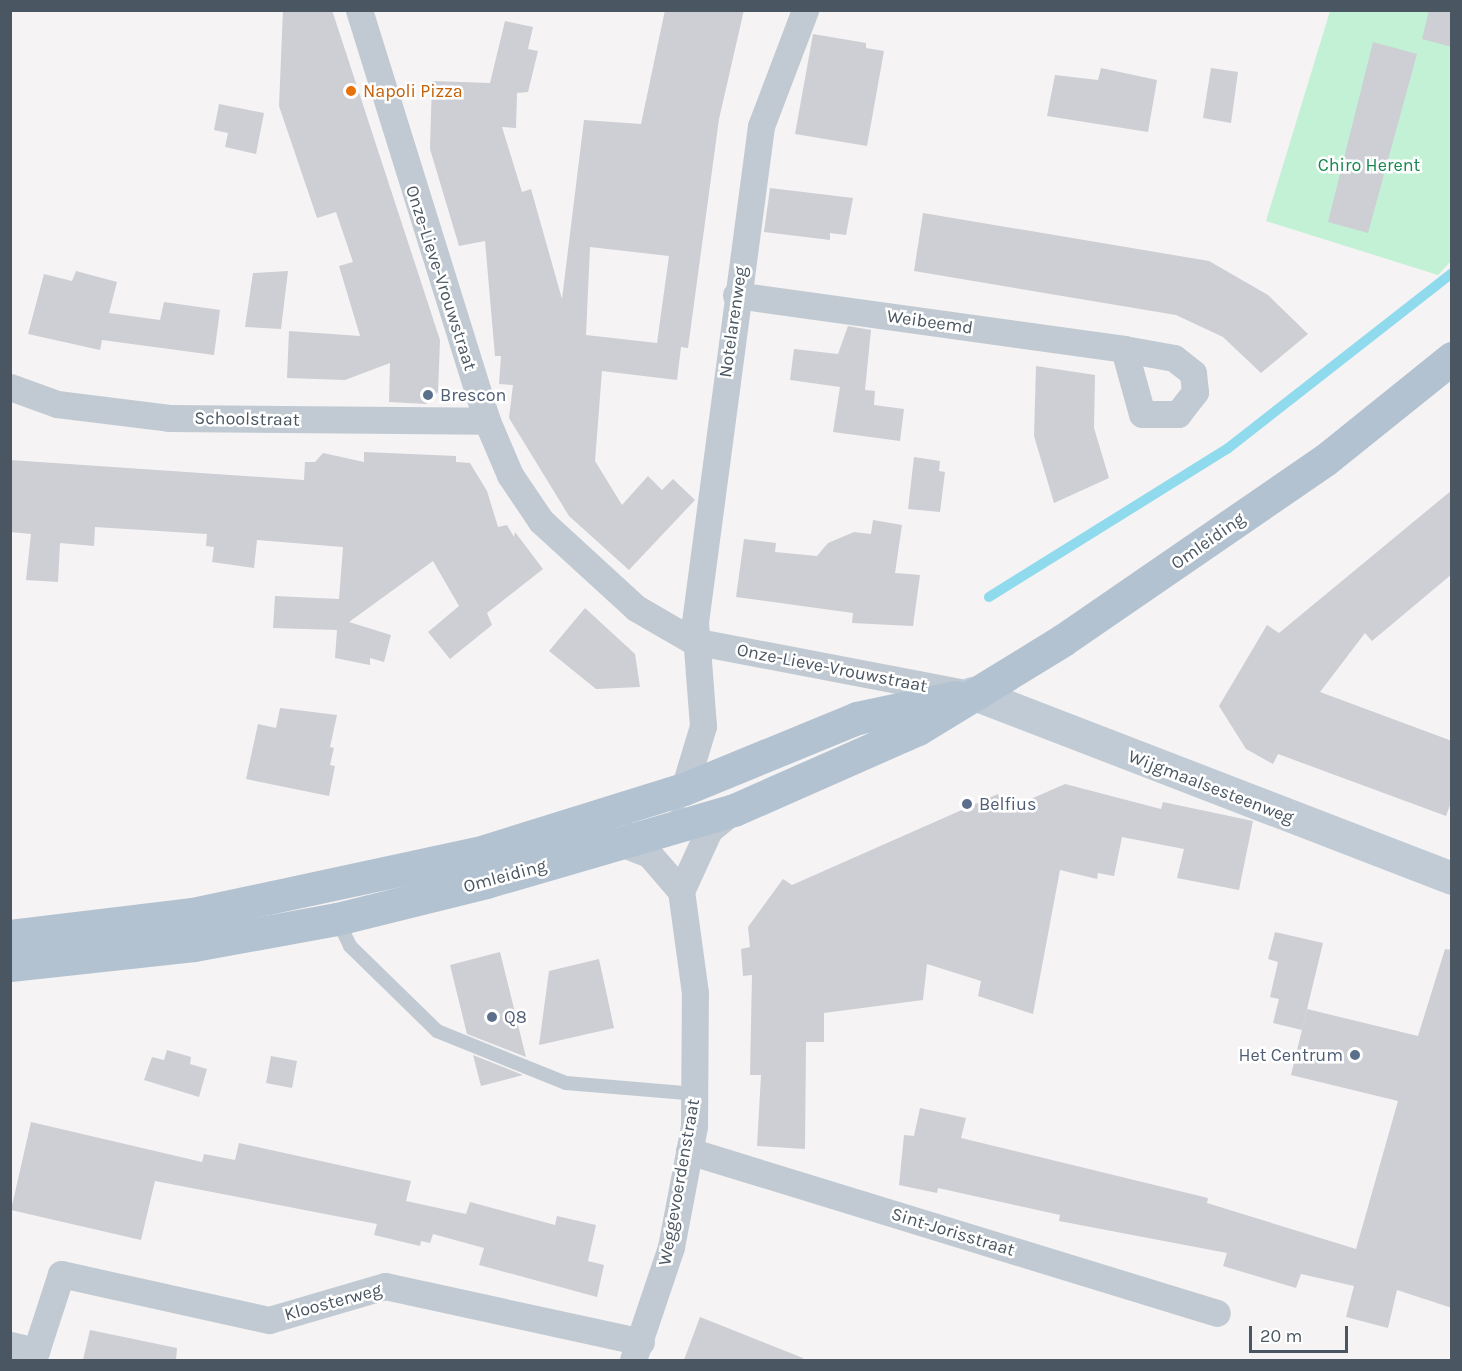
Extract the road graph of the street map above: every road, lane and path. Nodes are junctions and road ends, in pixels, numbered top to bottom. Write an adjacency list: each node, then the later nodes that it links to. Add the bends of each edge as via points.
1 (360, 10): 7 (street, Onze-Lieve-Vrouwstraat)
2 (805, 10): 3 (street, Notelarenweg, via 761,126)
3 (736, 295): 4 (street, Weibeemd); 8 (street, Notelarenweg)
4 (1124, 349)
5 (1445, 360): 9 (main road, Omleiding, via 1325,460 1063,640)
6 (10, 387): 7 (street, Schoolstraat, via 57,404 169,418)
7 (487, 421): 8 (street, Onze-Lieve-Vrouwstraat, via 510,475 562,544 636,608)
8 (693, 641): 9 (street, Onze-Lieve-Vrouwstraat); 10 (street, via 702,684 703,726)
9 (972, 693): 10 (main road, Omleiding, via 857,718); 11 (main road, Omleiding, via 918,729); 13 (street, Wijgmaalsesteenweg)
10 (684, 789): 12 (street); 16 (main road, Omleiding, via 555,833 388,876 193,914)
11 (734, 810): 12 (main road, Omleiding); 14 (street, via 709,830)
12 (623, 844): 14 (street, via 649,854); 15 (main road, Omleiding)
13 (1452, 878)
14 (681, 891): 18 (street, Weggevoerdenstraat, via 695,993)
15 (337, 918): 17 (main road, Omleiding, via 194,945); 18 (lane, via 350,946 438,1030 566,1083)
16 (10, 936)
17 (10, 965)
18 (696, 1094): 19 (street, Weggevoerdenstraat)
19 (689, 1151): 20 (street, Sint-Jorisstraat); 21 (street, Weggevoerdenstraat, via 671,1247)
20 (1217, 1313)
21 (637, 1351): 22 (street, Kloosterweg, via 385,1286 269,1320 61,1274)
22 (27, 1352)

